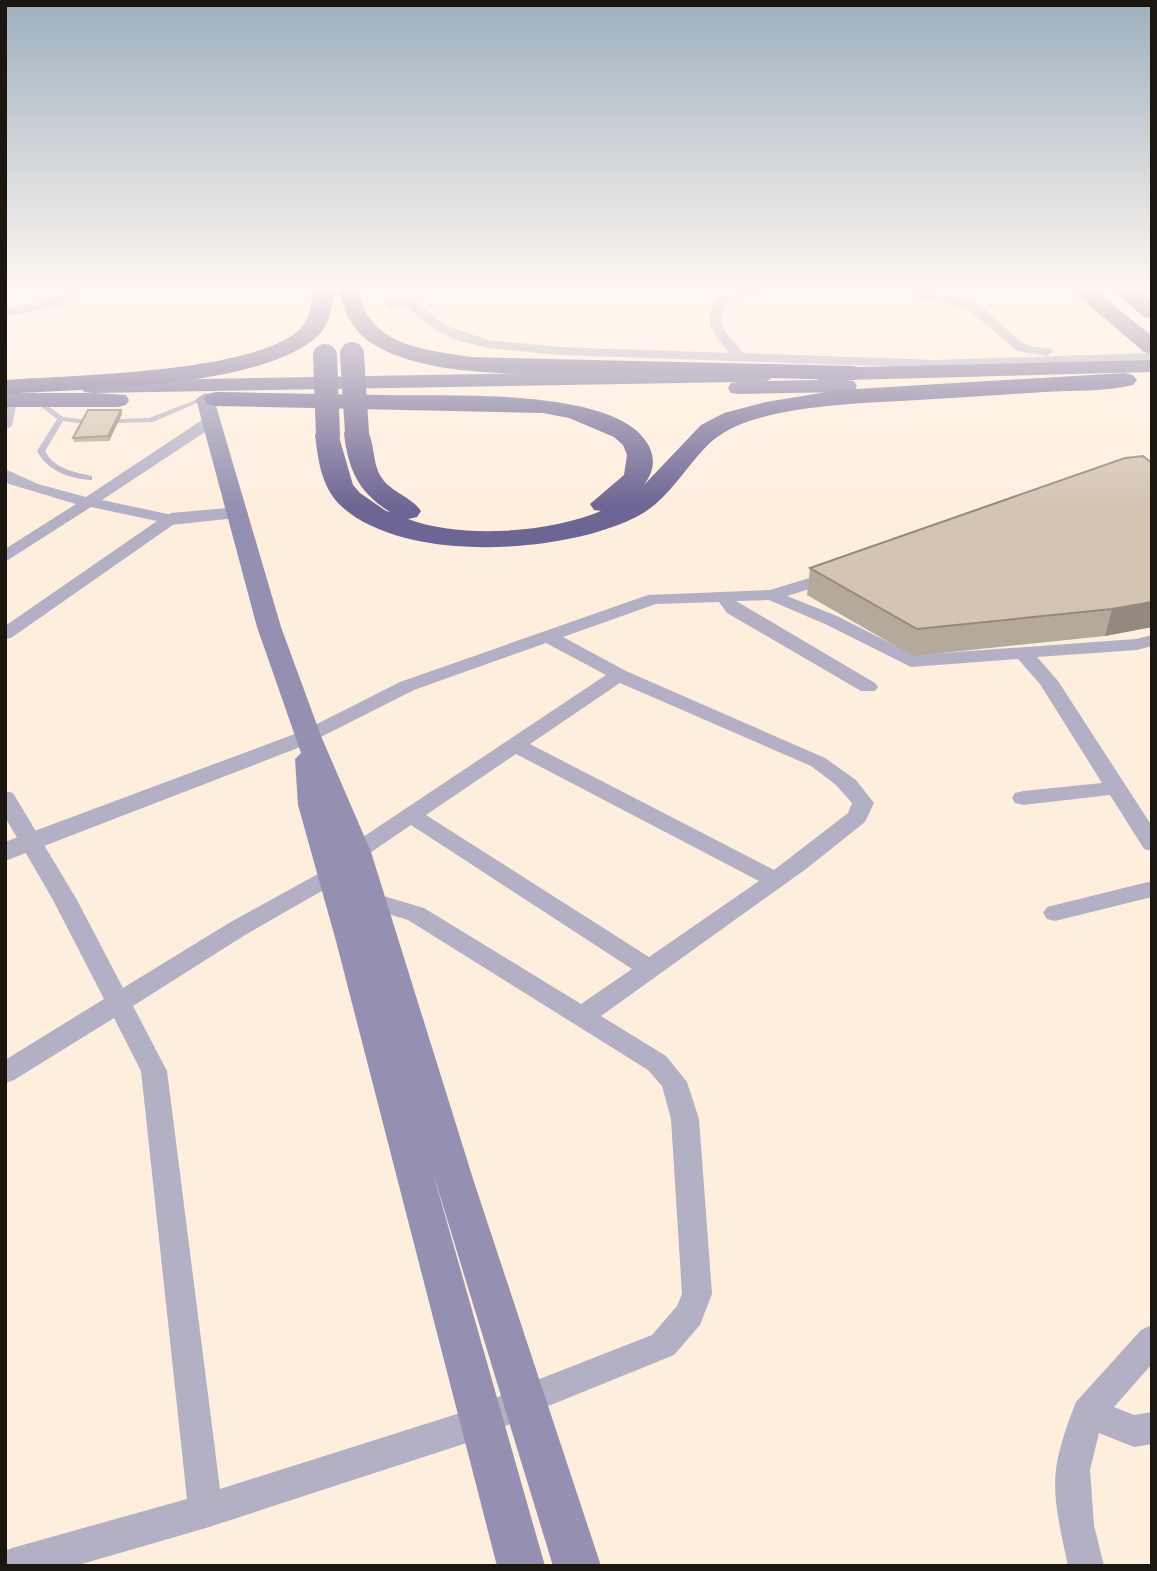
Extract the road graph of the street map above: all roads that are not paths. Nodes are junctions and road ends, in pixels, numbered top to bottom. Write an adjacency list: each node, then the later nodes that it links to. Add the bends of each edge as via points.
1 (247, 360): 15 (highway)
2 (326, 360): 14 (highway, bridge, via 328,435 337,481 350,498 401,526 445,536 495,539 579,529 628,510 662,485 705,434 757,411 822,399)
3 (352, 360): 18 (highway, bridge)
4 (451, 360): 12 (highway)
5 (824, 360): 9 (street)
6 (897, 360): 9 (street)
7 (1075, 360): 10 (street)
8 (1091, 360): 10 (street)
9 (886, 362): 10 (street)
10 (1080, 364): 11 (highway); 12 (highway, via 953,373)
11 (1152, 366)
12 (853, 373): 15 (highway, via 258,384)
13 (1152, 378): 14 (highway)
14 (1125, 380): 17 (highway)
15 (6, 394): 16 (highway); 25 (street)
16 (36, 400): 17 (highway); 22 (lane)
17 (209, 404): 21 (highway, bridge); 23 (lane, via 150,420); 28 (street, via 200,429); 29 (main road)
18 (355, 405)
19 (355, 405): 20 (highway, bridge, via 360,465 375,491 407,512 462,524 529,524 579,514 613,500 637,477 641,462 631,440 601,420 543,406)
20 (355, 405)
21 (355, 405)
22 (61, 419): 24 (lane); 27 (lane, via 42,456 56,468)
23 (119, 421)
24 (85, 422)
25 (5, 426)
26 (5, 474): 28 (street, via 22,484)
27 (89, 478)
28 (90, 502): 30 (street); 31 (street)
29 (239, 513): 30 (street); 41 (main road, via 269,627)
30 (171, 519): 35 (street)
31 (5, 557)
32 (850, 571): 33 (street)
33 (771, 595): 34 (street); 38 (street, via 911,661)
34 (724, 597): 36 (street, via 654,599); 40 (street, via 733,609)
35 (5, 634)
36 (549, 637): 39 (street); 41 (street, via 407,686)
37 (1152, 640): 38 (street)
38 (1023, 653): 43 (street, via 1048,681)
39 (620, 676): 42 (street); 50 (street, via 818,762 856,791 863,803 857,817)
40 (869, 687)
41 (307, 736): 48 (street); 49 (main road, via 312,804)
42 (515, 745): 46 (street); 50 (street)
43 (1114, 788): 45 (street); 47 (street)
44 (5, 798): 48 (street)
45 (1023, 798)
46 (411, 815): 49 (street); 54 (street)
47 (1152, 844)
48 (18, 847): 55 (street, via 65,901)
49 (345, 863): 52 (main road); 55 (street); 61 (main road)
50 (776, 880): 54 (street)
51 (1152, 890): 53 (street)
52 (370, 900): 56 (street, via 416,914); 59 (main road)
53 (1055, 912)
54 (650, 969): 56 (street)
55 (120, 1002): 57 (street); 63 (street, via 154,1070)
56 (582, 1017): 59 (street, via 656,1063 674,1082 685,1119 697,1294 689,1315 663,1345)
57 (5, 1073)
58 (1152, 1340): 60 (street)
59 (524, 1400): 61 (street); 67 (main road)
60 (1088, 1413): 62 (street, via 1134,1431); 68 (street, via 1073,1470)
61 (482, 1422): 63 (street); 66 (main road)
62 (1152, 1428)
63 (206, 1511): 64 (street)
64 (65, 1558): 65 (street)
65 (12, 1566)
66 (521, 1566)
67 (577, 1566)
68 (1086, 1566)

